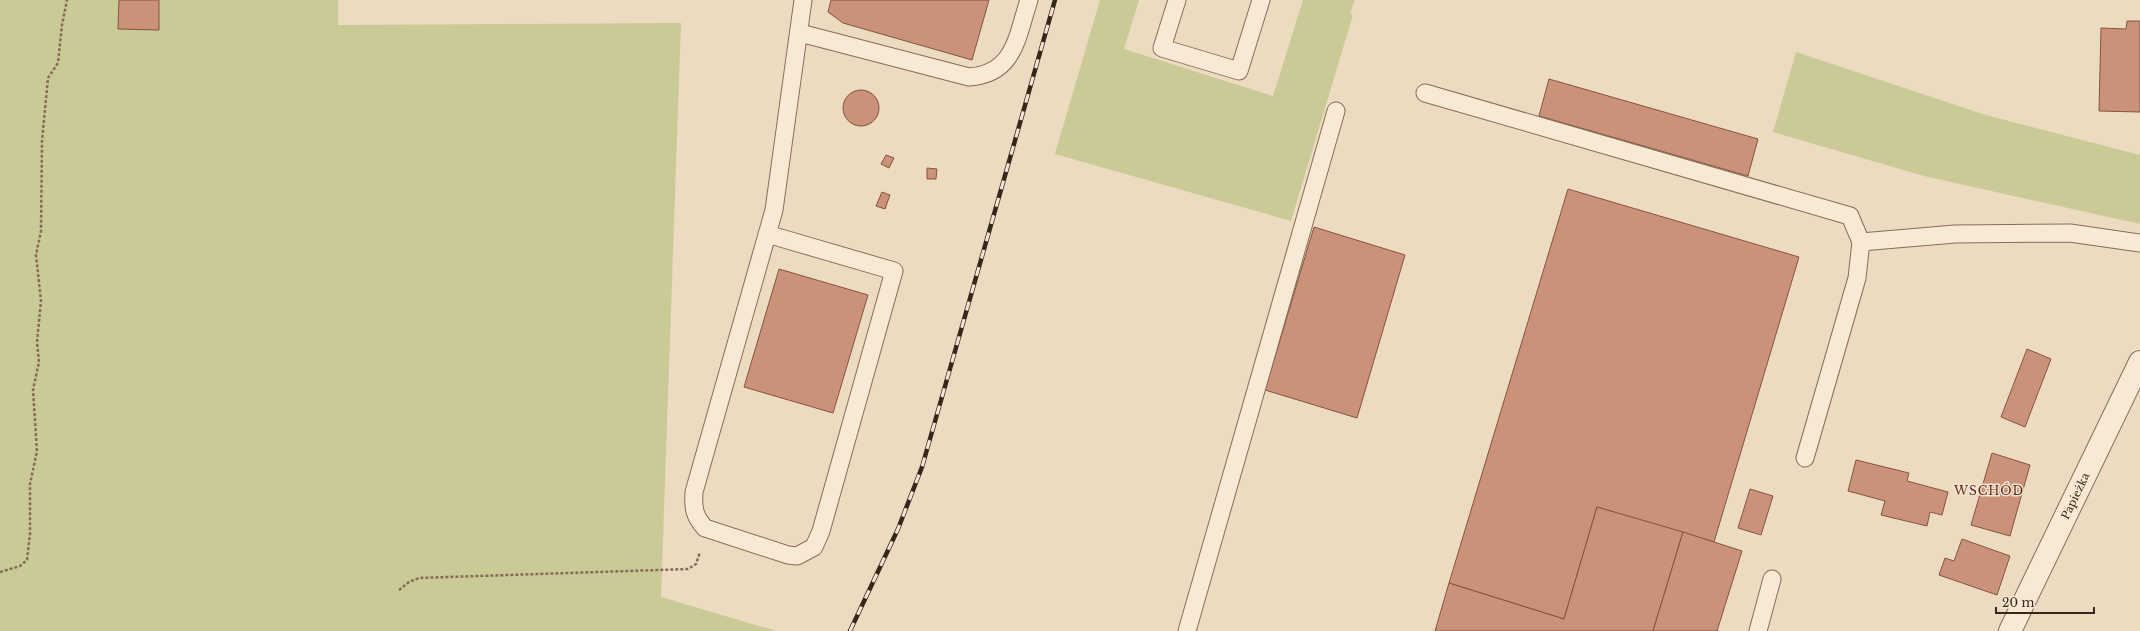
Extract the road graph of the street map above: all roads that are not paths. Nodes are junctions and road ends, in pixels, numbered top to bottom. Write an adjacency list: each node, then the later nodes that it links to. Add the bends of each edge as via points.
1 (803, 0): 5 (lane)
2 (1029, 0): 5 (lane, via 1011,55 1001,67 983,76 969,77)
3 (1177, 0): 4 (lane, via 1162,48 1240,71)
4 (1261, 0)
5 (800, 33): 8 (lane, via 774,210)
6 (1425, 93): 9 (lane, via 1850,216)
7 (1336, 111): 14 (lane)
8 (767, 234): 8 (lane, via 694,492 693,509 696,519 705,528 797,556 814,547 821,531 894,271)
9 (1861, 242): 10 (lane, via 1955,234 2070,233); 12 (lane, via 1857,278)
10 (2140, 243)
11 (2140, 362): 16 (street, Papieżka)
12 (1804, 458)
13 (1772, 580): 15 (lane)
14 (1187, 631)
15 (1758, 631)
16 (2010, 631)

